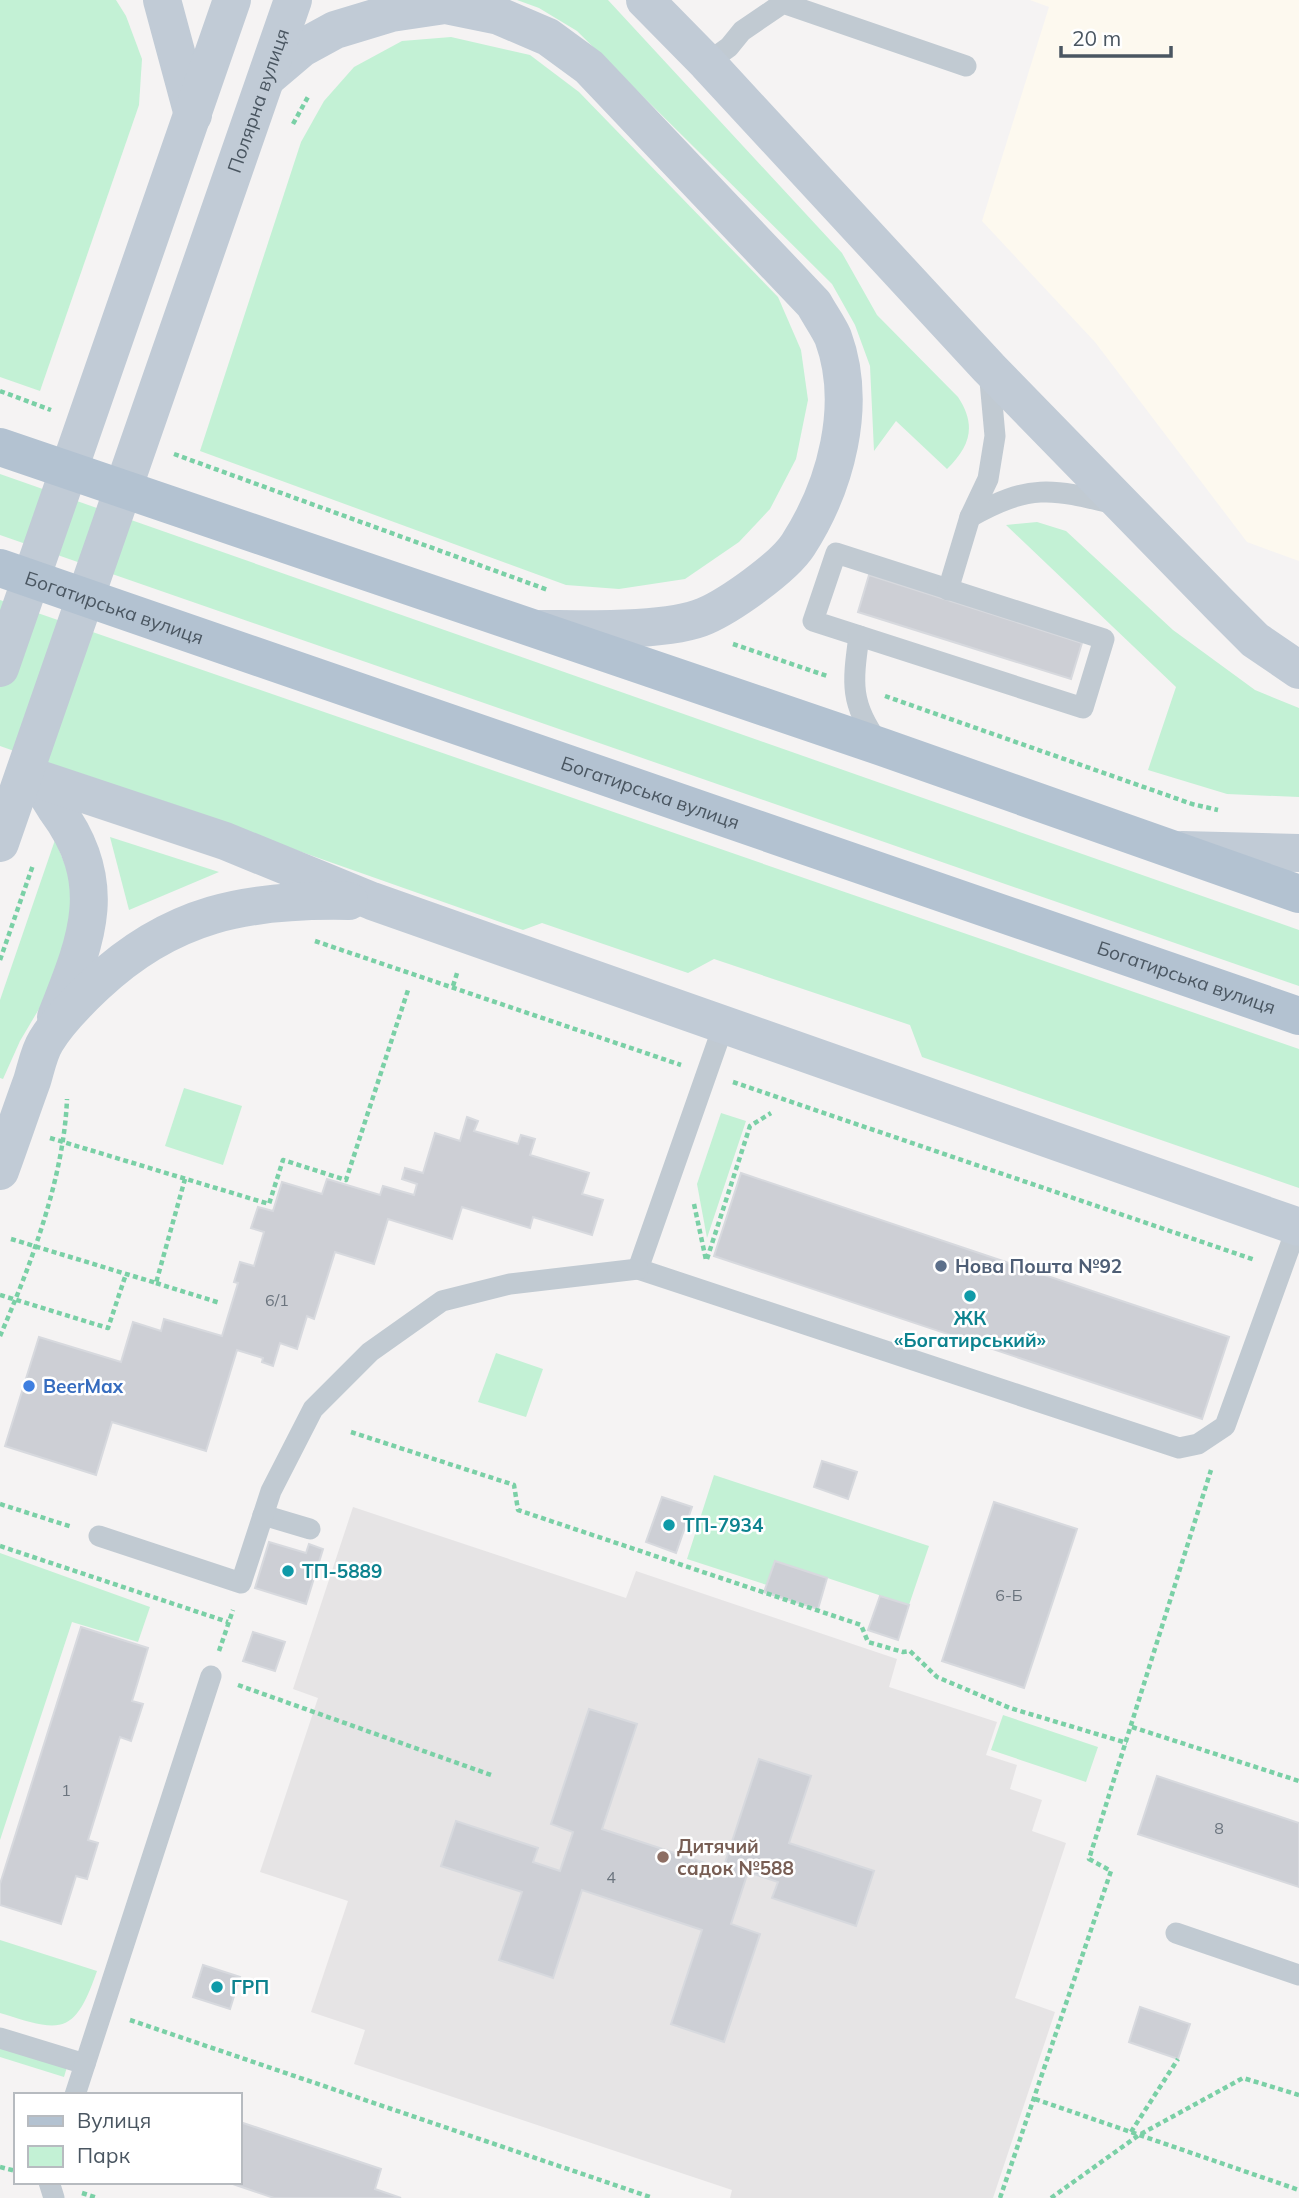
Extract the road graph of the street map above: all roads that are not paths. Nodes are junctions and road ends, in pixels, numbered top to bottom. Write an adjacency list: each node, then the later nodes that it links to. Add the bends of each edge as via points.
1 (162, 0): 8 (main road)
2 (232, 0): 8 (main road)
3 (293, 0): 7 (main road, Полярна вулиця)
4 (645, 0): 5 (main road)
5 (707, 63): 6 (lane, via 783,3); 9 (main road)
6 (966, 66)
7 (269, 76): 15 (main road, via 302,48 335,30 391,13 445,5 499,16 548,37 589,67 814,304 833,337 842,383 842,432 829,486 796,548 749,590 704,617 654,626); 21 (main road, Полярна вулиця)
8 (193, 114): 17 (main road)
9 (989, 368): 11 (main road); 12 (lane, via 995,436 988,479)
10 (0, 447): 15 (main road)
11 (1127, 506): 12 (lane, via 1034,490 998,501); 18 (main road, via 1255,640)
12 (970, 517): 14 (lane)
13 (0, 568): 26 (main road, Богатирська вулиця)
14 (948, 590): 16 (lane, via 836,553 813,621); 16 (lane, via 1104,639 1083,708)
15 (529, 629): 19 (main road)
16 (859, 636): 19 (lane, via 852,684 862,721)
17 (0, 668)
18 (1299, 670)
19 (881, 747): 22 (main road)
20 (17, 771): 25 (main road, via 225,841); 28 (main road, via 69,826 87,866 90,909 80,956)
21 (0, 844)
22 (1168, 849): 23 (main road); 24 (main road)
23 (1299, 853)
24 (1299, 894)
25 (372, 901): 27 (main road); 28 (main road, via 292,900 242,906 197,919 117,965)
26 (1299, 1016)
27 (724, 1024): 30 (main road); 31 (lane)
28 (46, 1041): 29 (main road)
29 (0, 1171)
30 (1298, 1227): 31 (lane, via 1225,1426 1198,1444 1179,1448)
31 (638, 1269): 32 (lane, via 510,1284 442,1301 370,1352 313,1409)
32 (263, 1515): 33 (lane); 34 (lane, via 241,1583)
33 (310, 1529)
34 (99, 1536)
35 (211, 1676): 39 (lane)
36 (1175, 1933): 37 (lane)
37 (1299, 1975)
38 (0, 2038): 39 (lane)
39 (85, 2064): 40 (lane)
40 (76, 2093)

